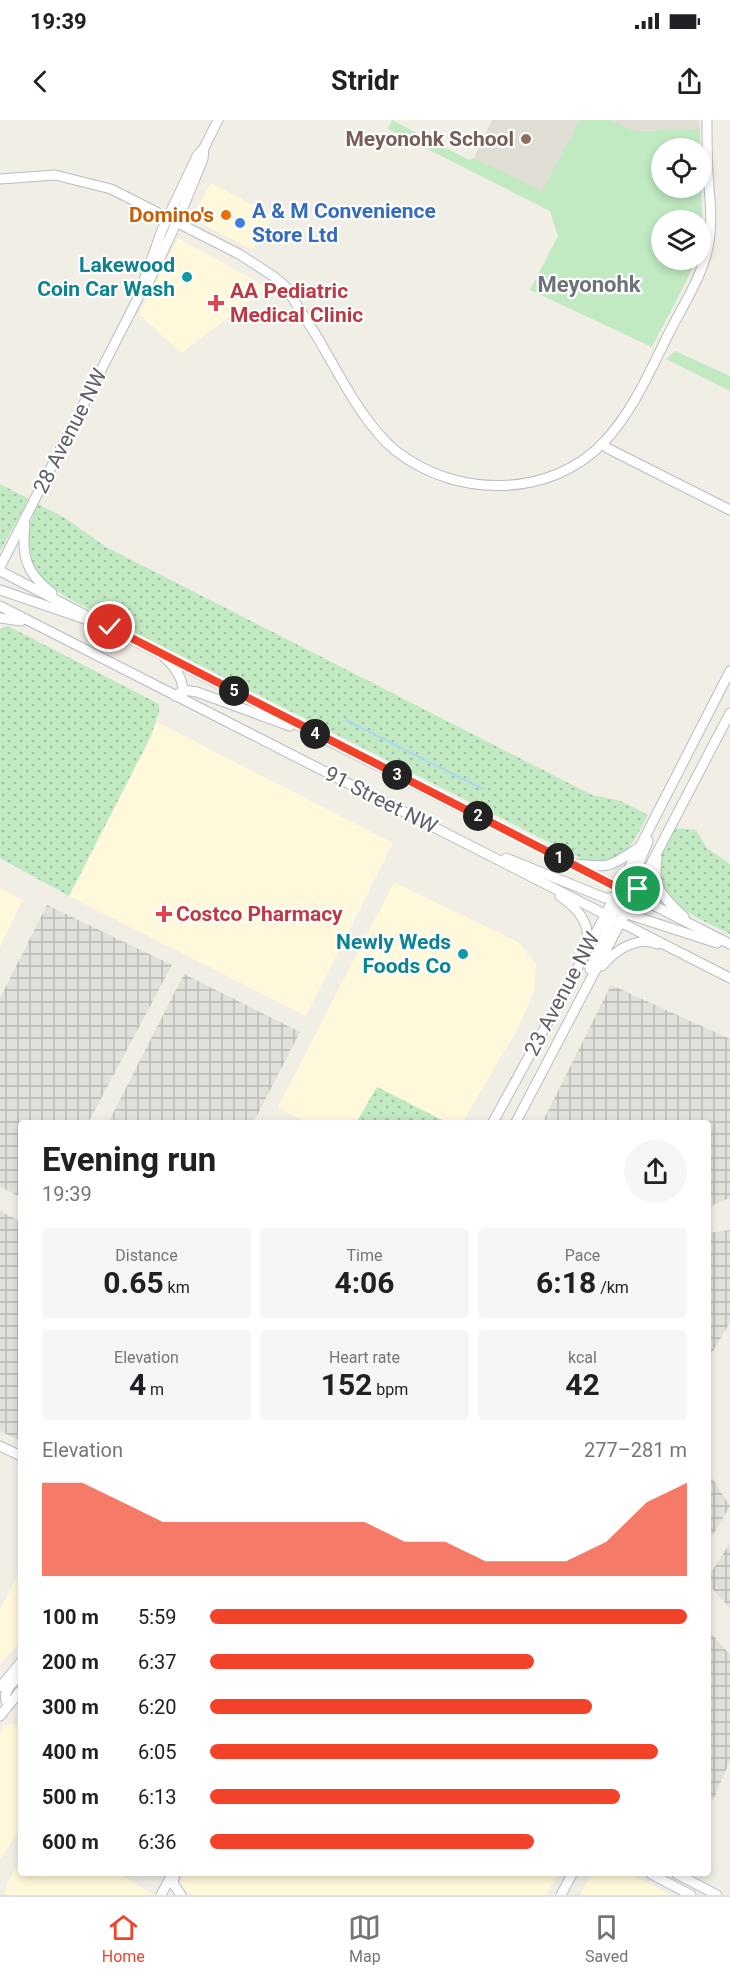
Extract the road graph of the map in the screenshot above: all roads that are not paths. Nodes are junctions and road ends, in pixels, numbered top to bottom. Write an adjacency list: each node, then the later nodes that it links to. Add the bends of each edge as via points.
1 (218, 120): 4 (main road, 28 Avenue NW)
2 (707, 120): 5 (main road, via 712,224 708,248 698,277 639,393)
3 (0, 179): 4 (main road, via 55,175 75,179 111,189)
4 (172, 220): 5 (main road, via 239,254 285,286 366,417 395,450 414,463 455,481 512,486 558,473); 7 (main road, 28 Avenue NW, via 147,286)
5 (603, 443): 6 (main road)
6 (730, 510)
7 (26, 518): 8 (main road, 28 Avenue NW); 11 (main road, via 26,564 45,587)
8 (0, 569): 11 (main road, 91 Street NW)
9 (0, 590): 14 (main road)
10 (0, 606): 13 (main road, 91 Street NW)
11 (74, 608): 14 (main road, 91 Street NW)
12 (0, 618): 13 (main road)
13 (34, 623): 17 (main road, 91 Street NW)
14 (110, 627): 15 (main road, 91 Street NW)
15 (138, 641): 17 (main road, via 169,662 178,675); 19 (main road, 91 Street NW)
16 (730, 671): 20 (main road, 23 Avenue NW)
17 (180, 695): 19 (main road, via 197,692); 22 (main road, 91 Street NW)
18 (730, 713): 23 (main road, 23 Avenue NW)
19 (331, 742): 24 (main road, 91 Street NW)
20 (675, 778): 21 (main road, 23 Avenue NW); 26 (main road)
21 (640, 846): 24 (main road, via 607,866); 26 (main road, 23 Avenue NW)
22 (474, 847): 25 (main road, 91 Street NW); 26 (main road, via 600,897)
23 (658, 851): 26 (main road, 23 Avenue NW); 29 (main road, via 657,886)
24 (569, 863): 26 (main road, 91 Street NW)
25 (533, 877): 27 (main road, 91 Street NW); 32 (main road, via 578,910 587,928)
26 (623, 895): 27 (main road); 27 (main road, 23 Avenue NW); 29 (main road, 91 Street NW)
27 (616, 914): 28 (main road, 23 Avenue NW); 30 (main road, 91 Street NW); 32 (main road, 23 Avenue NW); 35 (main road)
28 (621, 922): 31 (main road); 33 (main road, 23 Avenue NW)
29 (690, 923): 30 (main road, 91 Street NW)
30 (730, 946)
31 (674, 949): 33 (main road, via 652,942 634,943 609,957); 34 (main road)
32 (584, 956): 36 (main road, 23 Avenue NW)
33 (592, 976): 35 (main road, 23 Avenue NW)
34 (730, 978)
35 (564, 1029): 37 (main road, 23 Avenue NW)
36 (494, 1120)
37 (517, 1120)
38 (0, 1446): 39 (main road)
39 (18, 1455)
40 (18, 1666): 42 (main road)
41 (18, 1678): 44 (main road, via 5,1694)
42 (0, 1687)
43 (18, 1693): 44 (main road)
44 (8, 1705): 45 (main road)
45 (0, 1716)
46 (172, 1876): 51 (main road)
47 (173, 1876): 52 (main road)
48 (571, 1876): 53 (main road)
49 (655, 1876): 54 (main road)
50 (681, 1876): 55 (main road)
51 (161, 1895)
52 (181, 1895)
53 (561, 1895)
54 (691, 1895)
55 (717, 1895)

